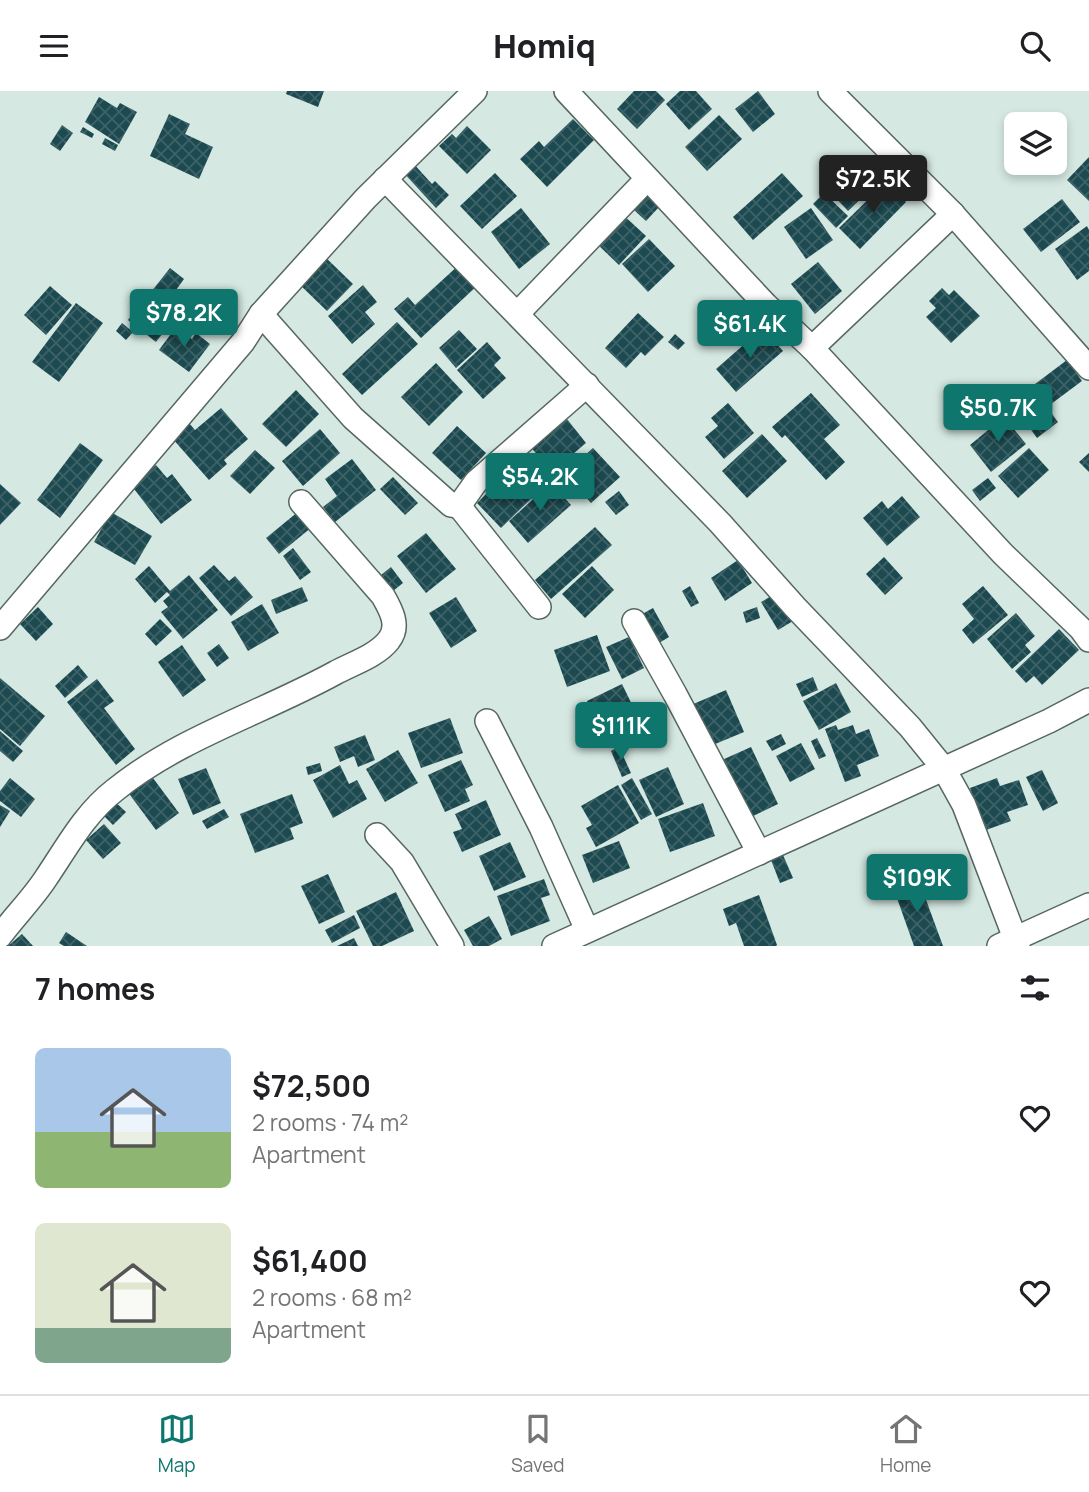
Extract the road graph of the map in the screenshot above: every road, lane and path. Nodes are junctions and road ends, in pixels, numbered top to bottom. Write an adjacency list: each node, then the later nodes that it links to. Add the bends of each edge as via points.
1 (475, 91): 4 (street)
2 (566, 91): 5 (street)
3 (830, 91): 6 (street)
4 (385, 179): 7 (street); 8 (street)
5 (647, 179): 7 (street); 9 (street)
6 (953, 214): 9 (street); 10 (street)
7 (518, 313): 11 (street)
8 (261, 314): 13 (street, via 353,418 451,505); 15 (street, via 243,342)
9 (812, 348): 17 (street)
10 (1089, 368)
11 (587, 385): 13 (street, via 476,482); 20 (street, via 911,727)
12 (301, 502): 25 (street, via 383,596 395,625 389,640 372,654 300,692 164,755 111,792)
13 (459, 506): 14 (street)
14 (539, 607)
15 (2, 621)
16 (634, 621): 22 (street)
17 (1089, 640)
18 (1089, 699): 20 (street)
19 (487, 721): 24 (street)
20 (944, 769): 22 (street); 26 (street, via 964,805)
21 (377, 835): 27 (street, via 402,862)
22 (758, 853): 24 (street)
23 (1089, 905): 26 (street)
24 (587, 930): 28 (street)
25 (0, 936)
26 (1011, 944)
27 (452, 946)
28 (554, 946)

